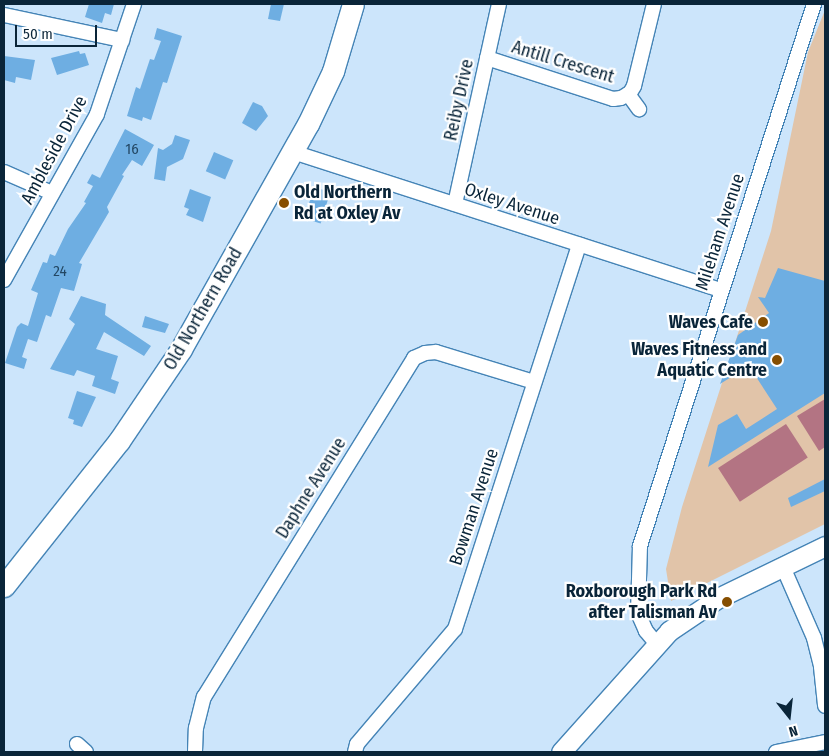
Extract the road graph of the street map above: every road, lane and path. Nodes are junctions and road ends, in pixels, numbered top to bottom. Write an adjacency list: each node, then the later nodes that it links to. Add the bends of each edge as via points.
1 (134, 4): 7 (street, Ambleside Drive)
2 (354, 4): 11 (main road, Old Northern Road, via 333,71)
3 (499, 4): 8 (street, Reiby Drive)
4 (654, 4): 9 (street, Antill Crescent, via 634,86)
5 (814, 4): 17 (street, Mileham Avenue)
6 (4, 15): 7 (street)
7 (122, 40): 13 (street, Ambleside Drive, via 97,114)
8 (487, 58): 9 (street, Antill Crescent, via 612,99); 14 (street, Reiby Drive)
9 (628, 94): 10 (street, Antill Crescent)
10 (639, 109)
11 (293, 152): 14 (street, Oxley Avenue); 21 (main road, Old Northern Road, via 181,349 119,441)
12 (4, 172): 13 (street)
13 (52, 193): 16 (street, Ambleside Drive)
14 (455, 204): 15 (street, Oxley Avenue)
15 (579, 245): 17 (street, Oxley Avenue); 18 (street, Bowman Avenue)
16 (4, 280)
17 (721, 290): 22 (street, Mileham Avenue, via 640,546 638,613 646,631)
18 (534, 382): 25 (street, Daphne Avenue, via 436,352 414,358 204,697 196,728); 26 (street, Bowman Avenue, via 455,629 358,744)
19 (825, 546): 20 (street)
20 (783, 567): 22 (street, via 705,605); 23 (street, via 814,638)
21 (4, 586)
22 (656, 642): 27 (street)
23 (825, 706)
24 (825, 742): 28 (street)
25 (195, 752)
26 (355, 752)
27 (561, 752)
28 (776, 752)

